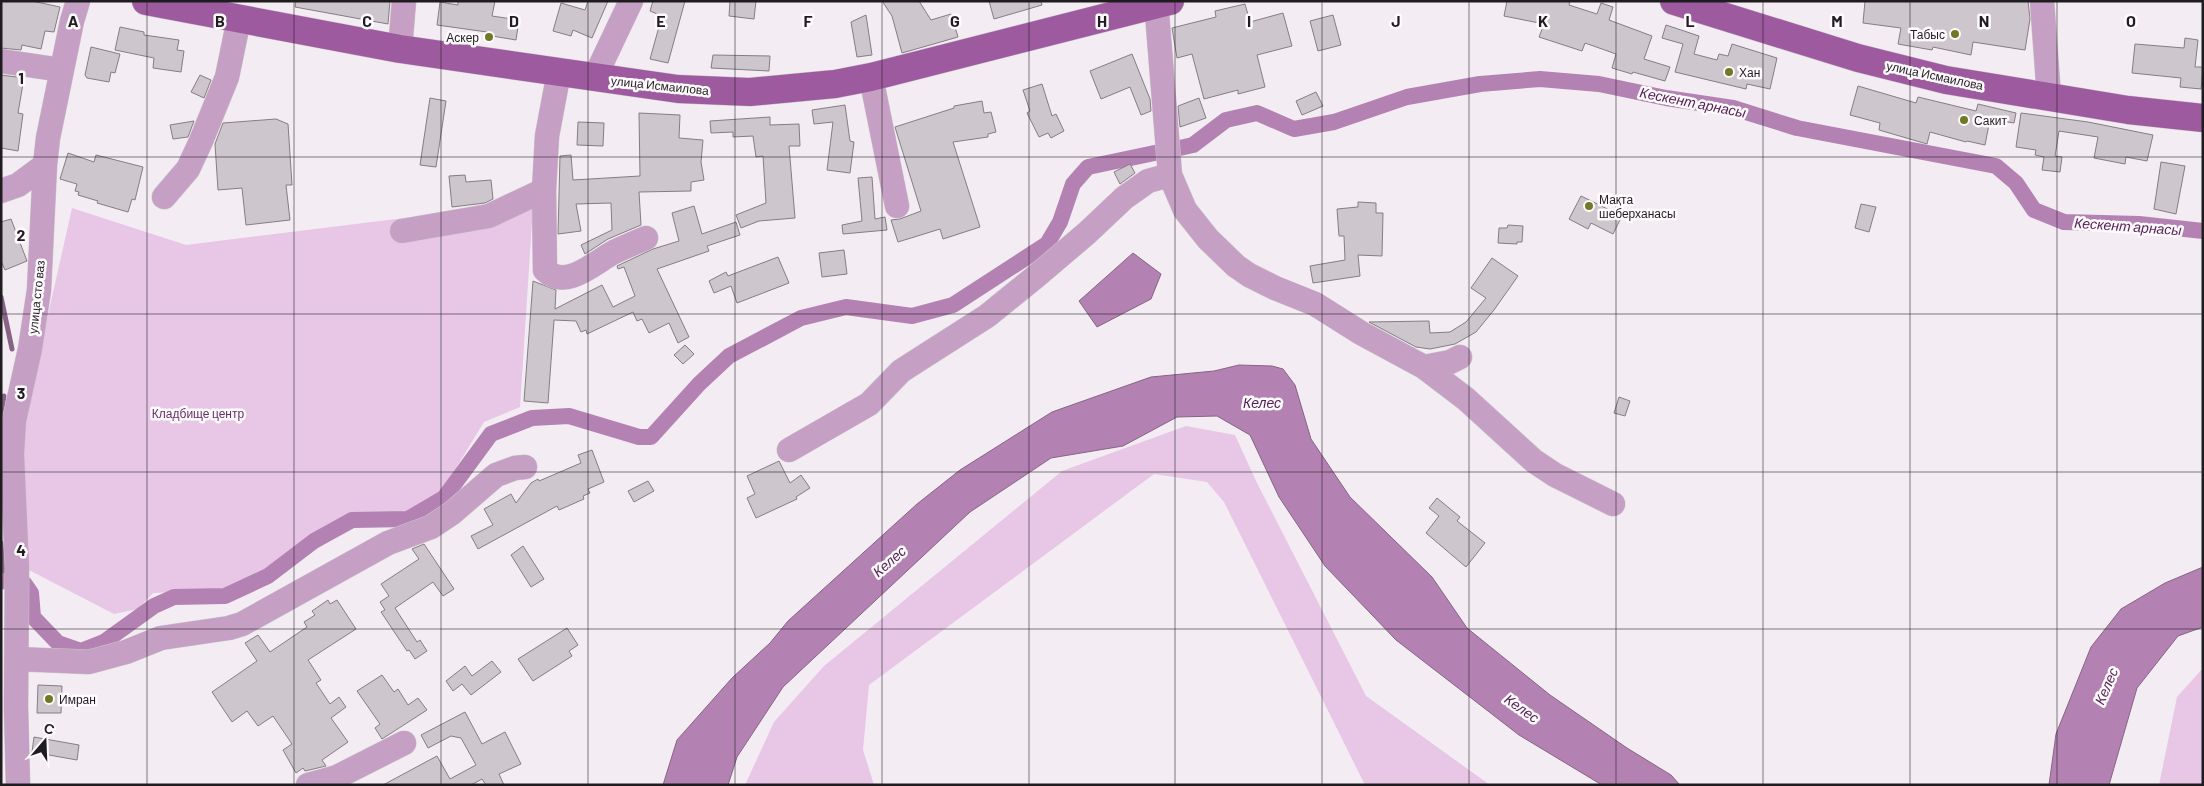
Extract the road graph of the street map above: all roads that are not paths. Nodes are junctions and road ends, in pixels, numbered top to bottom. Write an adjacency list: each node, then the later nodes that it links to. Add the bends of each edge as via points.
1 (78, 1): 11 (street, улица сто ваз)
2 (146, 1): 8 (main road, улица Исмаилова)
3 (404, 1): 9 (street)
4 (631, 1): 13 (street)
5 (1674, 1): 15 (main road, улица Исмаилова, via 1858,58 1946,80)
6 (2042, 1): 15 (street)
7 (1160, 2): 14 (main road, улица Исмаилова); 18 (street)
8 (239, 19): 9 (main road, улица Исмаилова); 21 (street, via 227,77 201,141 188,169)
9 (400, 49): 12 (main road, улица Исмаилова)
10 (1, 61): 11 (street)
11 (62, 70): 17 (street, улица сто ваз)
12 (559, 72): 13 (main road, улица Исмаилова); 20 (street)
13 (595, 77): 14 (main road, улица Исмаилова, via 678,89 750,92 835,84)
14 (873, 88): 22 (street)
15 (2049, 97): 16 (main road, улица Исмаилова)
16 (2203, 118)
17 (45, 165): 19 (street, via 18,184); 30 (street, улица сто ваз, via 39,290 13,430)
18 (1170, 175): 26 (street, via 1184,210 1236,266 1275,288 1315,304 1360,333); 27 (street, via 1148,182 1124,198 987,316 901,371 869,404)
19 (1, 191)
20 (539, 192): 23 (street, via 489,216); 24 (street, via 545,270 550,275 576,275)
21 (164, 197)
22 (897, 206)
23 (402, 231)
24 (646, 238)
25 (1460, 357): 26 (street)
26 (1424, 367): 29 (street, via 1466,399 1534,461)
27 (790, 450)
28 (525, 467): 30 (street, via 496,475 431,528 388,543 242,624 161,638 90,662)
29 (1613, 504)
30 (17, 659): 31 (street, улица сто ваз)
31 (8, 708): 33 (street, улица сто ваз)
32 (404, 743): 34 (street, via 337,777)
33 (18, 785)
34 (308, 785)

